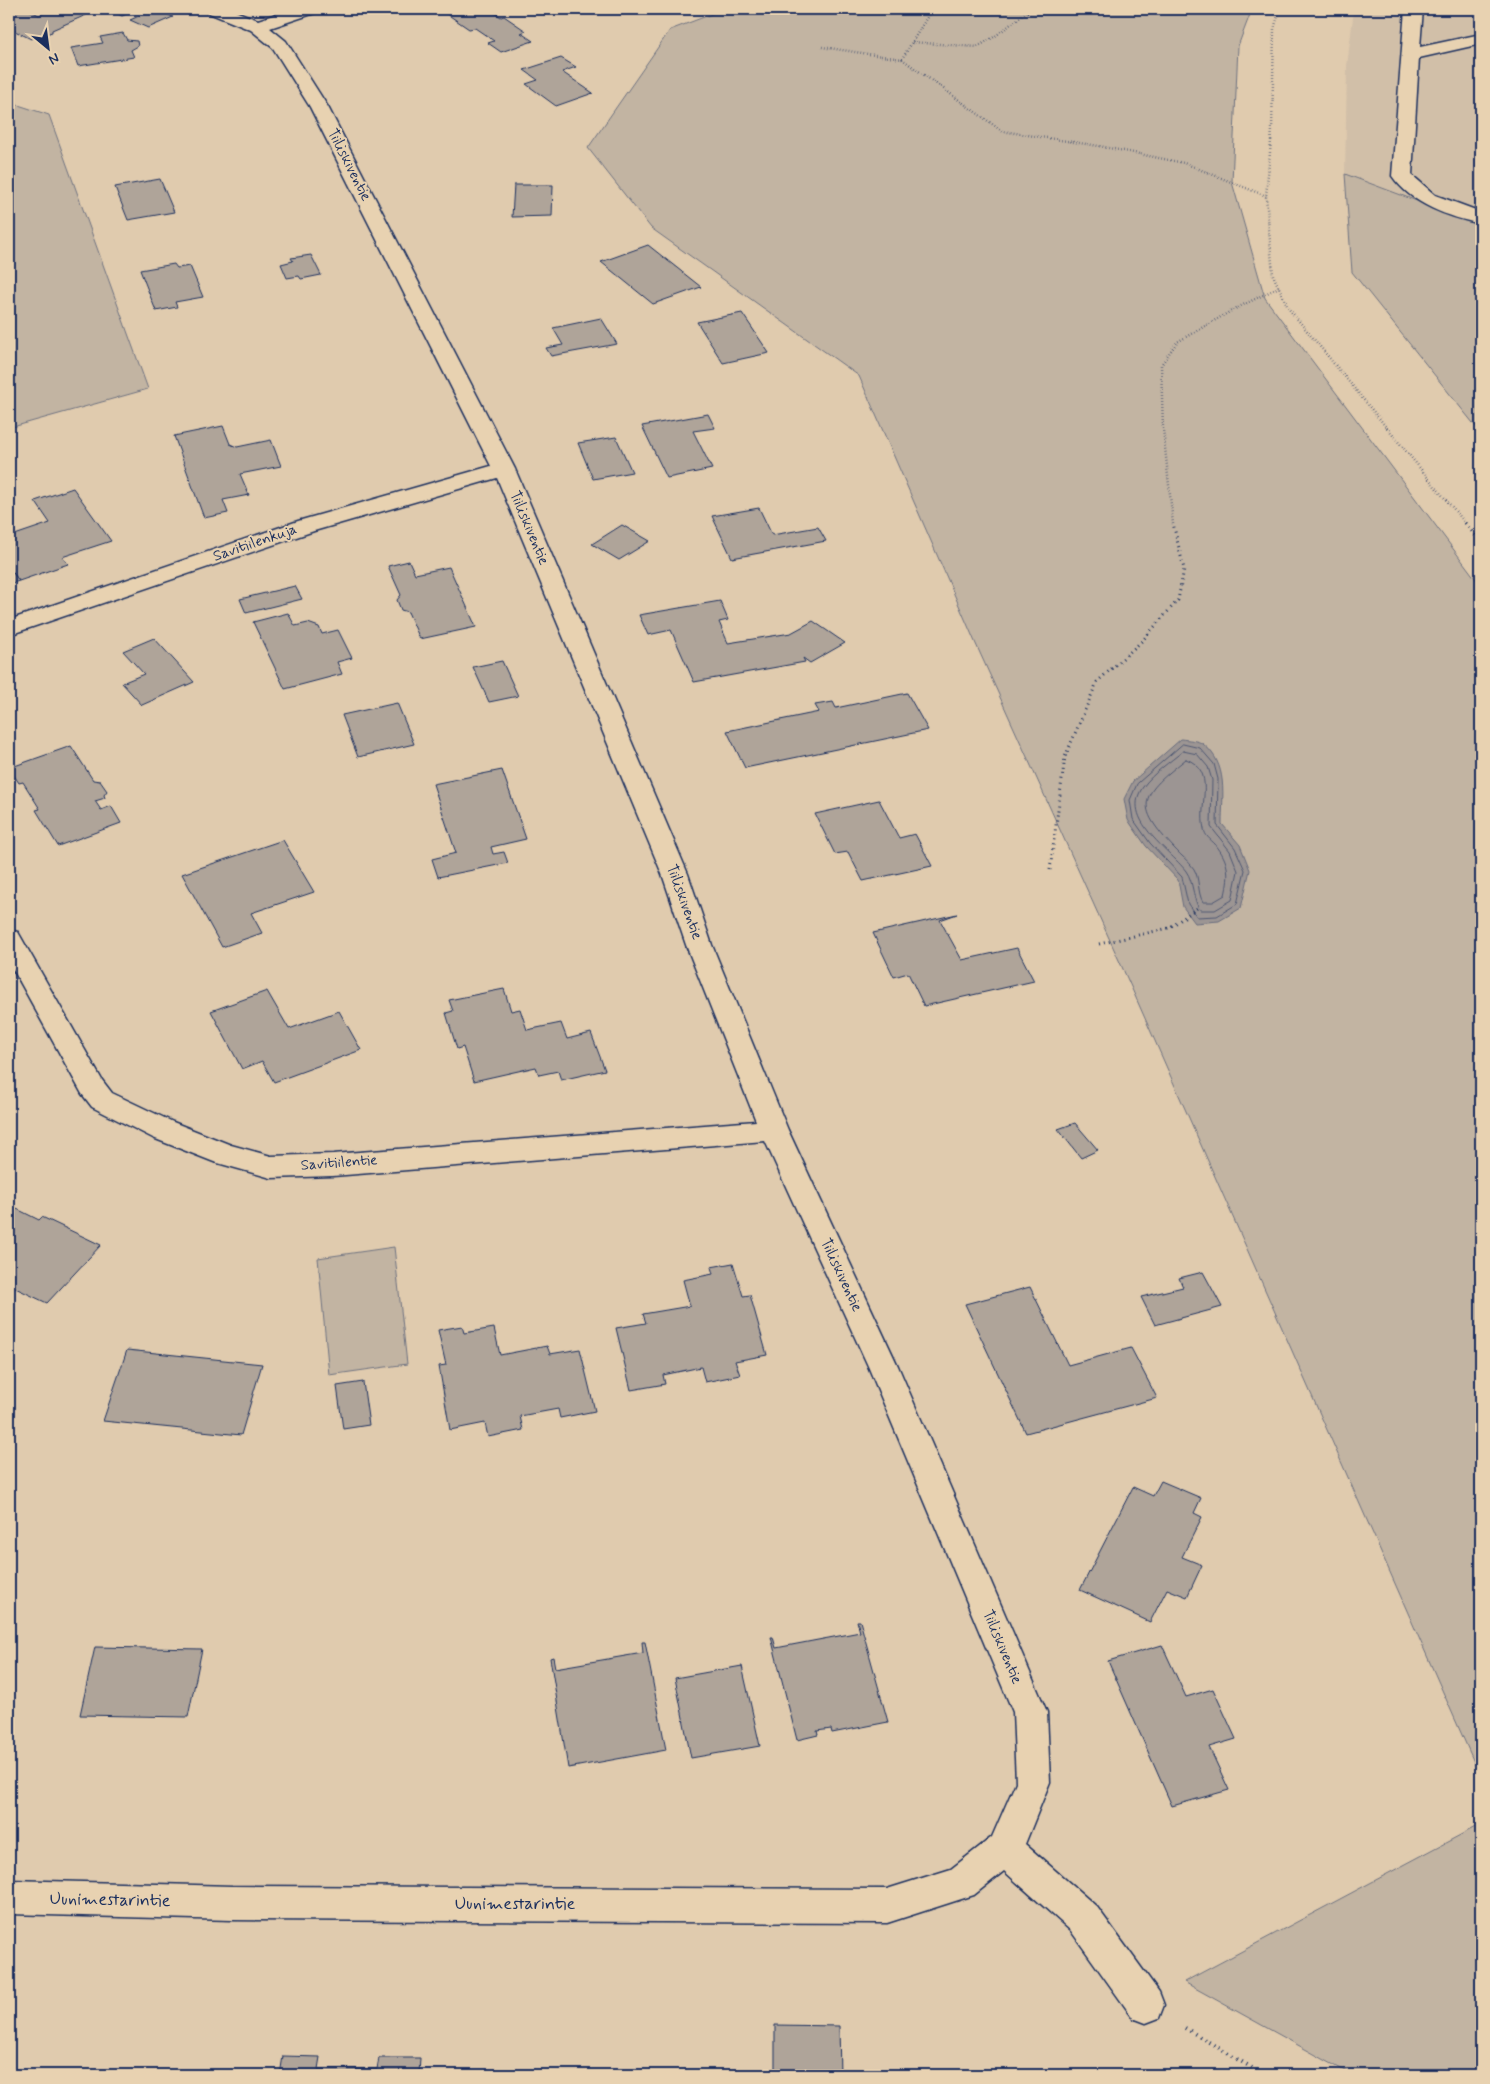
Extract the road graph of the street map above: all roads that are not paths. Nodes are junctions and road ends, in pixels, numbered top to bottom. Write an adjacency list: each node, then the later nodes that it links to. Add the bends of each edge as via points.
1 (216, 9): 4 (street, Tiiliskiventie)
2 (309, 9): 4 (street)
3 (1414, 9): 6 (street)
4 (257, 26): 8 (street, Tiiliskiventie, via 280,45 320,107)
5 (1481, 39): 6 (street)
6 (1410, 55): 7 (street, via 1402,176 1412,189 1430,200)
7 (1481, 218)
8 (504, 469): 9 (street, Savitiilenkuja, via 306,526); 11 (street, Tiiliskiventie, via 675,874)
9 (9, 628)
10 (9, 939): 11 (street, Savitiilentie, via 92,1088 102,1100 198,1144 272,1167)
11 (774, 1130): 12 (street, Tiiliskiventie, via 883,1366 1030,1712 1033,1782)
12 (1005, 1849): 13 (street, Uunimestarintie, via 960,1883 887,1906 242,1903); 14 (street, via 1084,1919)
13 (9, 1897)
14 (1146, 2005)

